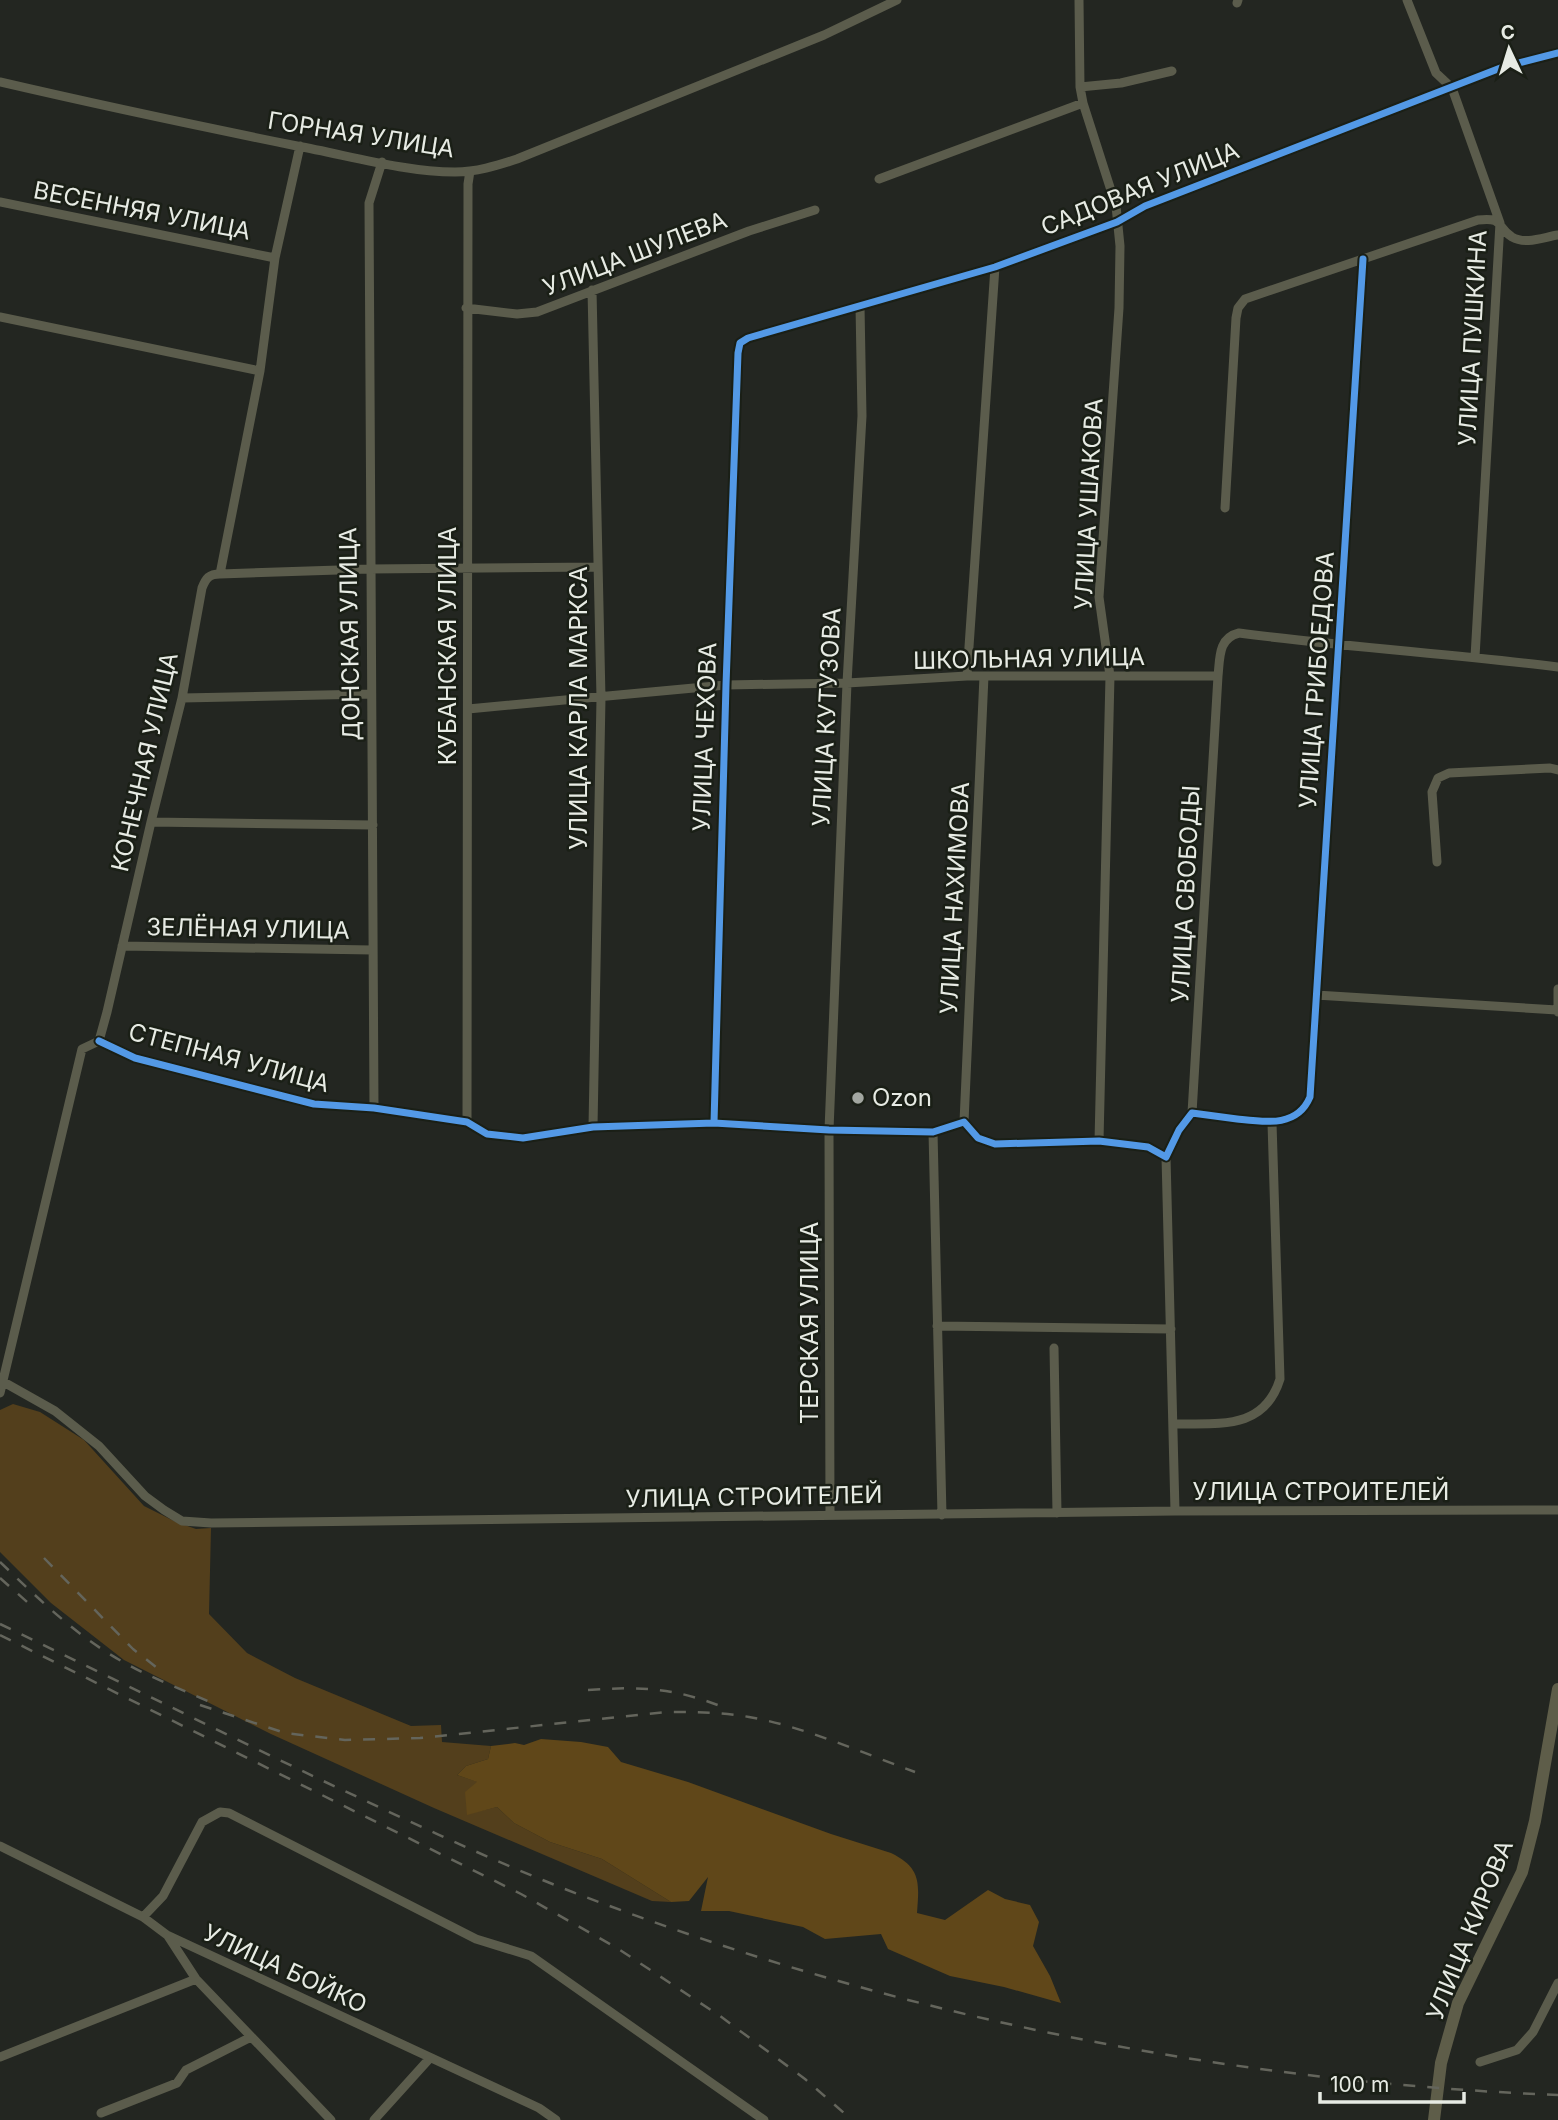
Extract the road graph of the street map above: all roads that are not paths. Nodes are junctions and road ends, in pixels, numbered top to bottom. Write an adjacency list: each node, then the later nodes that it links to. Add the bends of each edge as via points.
1 (897, 0): 12 (street, ГОРНАЯ УЛИЦА, via 530,154)
2 (1079, 0): 7 (street, УЛИЦА УШАКОВА)
3 (1407, 0): 8 (street, УЛИЦА ПУШКИНА, via 1436,73)
4 (1558, 53): 8 (street, САДОВАЯ УЛИЦА, via 1503,67)
5 (1172, 71): 7 (street, via 1121,83)
6 (0, 82): 10 (street, ГОРНАЯ УЛИЦА)
7 (1080, 86): 9 (street, УЛИЦА УШАКОВА)
8 (1452, 88): 16 (street, САДОВАЯ УЛИЦА, via 1145,206); 17 (street, УЛИЦА ПУШКИНА)
9 (1083, 103): 13 (street); 16 (street, УЛИЦА УШАКОВА)
10 (300, 146): 11 (street, ГОРНАЯ УЛИЦА); 19 (street, КОНЕЧНАЯ УЛИЦА)
11 (382, 162): 12 (street, ГОРНАЯ УЛИЦА, via 425,170); 31 (street, ДОНСКАЯ УЛИЦА, via 369,203)
12 (470, 171): 24 (street, КУБАНСКАЯ УЛИЦА)
13 (879, 179)
14 (0, 202): 19 (street, ВЕСЕННЯЯ УЛИЦА)
15 (815, 210): 22 (street, УЛИЦА ШУЛЕВА)
16 (1117, 222): 21 (street, САДОВАЯ УЛИЦА); 38 (street, УЛИЦА УШАКОВА, via 1119,308 1099,597)
17 (1500, 223): 18 (street, via 1512,237 1526,241); 20 (street, via 1492,218 1478,220); 34 (street, УЛИЦА ПУШКИНА)
18 (1558, 235)
19 (275, 258): 27 (street, КОНЕЧНАЯ УЛИЦА)
20 (1363, 259): 28 (street, via 1245,299 1238,308); 33 (street, УЛИЦА ГРИБОЕДОВА)
21 (995, 267): 23 (street, САДОВАЯ УЛИЦА); 36 (street)
22 (592, 290): 24 (street, УЛИЦА ШУЛЕВА, via 537,312); 29 (street, УЛИЦА КАРЛА МАРКСА)
23 (860, 306): 26 (street, САДОВАЯ УЛИЦА, via 748,338 740,343); 40 (street, УЛИЦА КУТУЗОВА, via 862,416)
24 (466, 308): 30 (street, КУБАНСКАЯ УЛИЦА)
25 (0, 317): 27 (street)
26 (738, 353): 41 (street, УЛИЦА ЧЕХОВА)
27 (260, 371): 32 (street, КОНЕЧНАЯ УЛИЦА)
28 (1225, 509)
29 (598, 567): 30 (street); 44 (street, УЛИЦА КАРЛА МАРКСА)
30 (467, 568): 31 (street); 45 (street, КУБАНСКАЯ УЛИЦА)
31 (369, 569): 32 (street); 42 (street, ДОНСКАЯ УЛИЦА)
32 (220, 573): 43 (street, КОНЕЧНАЯ УЛИЦА, via 206,578 202,588)
33 (1339, 646): 34 (street); 39 (street, via 1239,633 1222,644); 53 (street, УЛИЦА ГРИБОЕДОВА)
34 (1475, 657): 35 (street)
35 (1558, 667)
36 (967, 676): 37 (street, ШКОЛЬНАЯ УЛИЦА); 40 (street, ШКОЛЬНАЯ УЛИЦА)
37 (984, 676): 38 (street, ШКОЛЬНАЯ УЛИЦА); 60 (street, УЛИЦА НАХИМОВА)
38 (1110, 676): 39 (street, ШКОЛЬНАЯ УЛИЦА); 65 (street, УЛИЦА УШАКОВА)
39 (1218, 676): 57 (street, УЛИЦА СВОБОДЫ)
40 (847, 683): 41 (street, ШКОЛЬНАЯ УЛИЦА); 63 (street, УЛИЦА КУТУЗОВА)
41 (726, 685): 44 (street, ШКОЛЬНАЯ УЛИЦА); 59 (street, УЛИЦА ЧЕХОВА)
42 (369, 694): 43 (street); 48 (street, ДОНСКАЯ УЛИЦА)
43 (182, 698): 47 (street, КОНЕЧНАЯ УЛИЦА)
44 (601, 698): 45 (street, ШКОЛЬНАЯ УЛИЦА); 62 (street, УЛИЦА КАРЛА МАРКСА)
45 (468, 709): 58 (street, КУБАНСКАЯ УЛИЦА)
46 (1558, 770): 49 (street, via 1449,773 1438,778 1432,792)
47 (151, 822): 48 (street); 50 (street, КОНЕЧНАЯ УЛИЦА)
48 (373, 825): 51 (street, ДОНСКАЯ УЛИЦА)
49 (1437, 862)
50 (122, 946): 51 (street, ЗЕЛЁНАЯ УЛИЦА); 55 (street, КОНЕЧНАЯ УЛИЦА)
51 (372, 950): 56 (street, ДОНСКАЯ УЛИЦА)
52 (1558, 989): 54 (street)
53 (1316, 995): 54 (street); 61 (street, УЛИЦА ГРИБОЕДОВА, via 1310,1097 1292,1117)
54 (1557, 1011)
55 (99, 1041): 56 (street, СТЕПНАЯ УЛИЦА, via 135,1058 314,1104); 70 (street, КОНЕЧНАЯ УЛИЦА, via 82,1049)
56 (374, 1108): 58 (street, СТЕПНАЯ УЛИЦА)
57 (1192, 1113): 61 (street); 66 (street)
58 (467, 1122): 62 (street, СТЕПНАЯ УЛИЦА, via 487,1134 523,1138)
59 (715, 1122): 62 (street, СТЕПНАЯ УЛИЦА); 63 (street, СТЕПНАЯ УЛИЦА)
60 (964, 1122): 64 (street, СТЕПНАЯ УЛИЦА); 65 (street, via 978,1138 995,1144)
61 (1272, 1123): 72 (street, via 1281,1369 1277,1390 1263,1408 1244,1420)
62 (593, 1126)
63 (829, 1130): 64 (street, СТЕПНАЯ УЛИЦА); 76 (street, ТЕРСКАЯ УЛИЦА)
64 (933, 1132): 67 (street)
65 (1099, 1141): 66 (street, via 1148,1147)
66 (1166, 1157): 68 (street)
67 (937, 1326): 68 (street); 77 (street)
68 (1171, 1329): 72 (street)
69 (1054, 1348): 75 (street)
70 (2, 1381): 71 (street); 76 (street, УЛИЦА СТРОИТЕЛЕЙ, via 55,1411 99,1446 145,1496 182,1521)
71 (0, 1393)
72 (1174, 1424): 74 (street)
73 (1558, 1510): 74 (street, УЛИЦА СТРОИТЕЛЕЙ)
74 (1175, 1511): 75 (street, УЛИЦА СТРОИТЕЛЕЙ)
75 (1056, 1513): 77 (street, УЛИЦА СТРОИТЕЛЕЙ)
76 (830, 1515): 77 (street, УЛИЦА СТРОИТЕЛЕЙ)
77 (942, 1515)
78 (1558, 1689): 79 (main road, УЛИЦА КИРОВА)
79 (1554, 1735): 90 (main road, УЛИЦА КИРОВА, via 1522,1872 1458,2003 1441,2063)
80 (0, 1846): 81 (street, УЛИЦА БОЙКО)
81 (143, 1917): 82 (street, УЛИЦА БОЙКО); 94 (street, via 163,1896 202,1822 220,1812 229,1813 476,1939 531,1956)
82 (167, 1935): 83 (street); 87 (street, УЛИЦА БОЙКО)
83 (196, 1979): 85 (street); 86 (street)
84 (1558, 1983): 88 (street, via 1533,2032 1517,2050)
85 (251, 2037): 89 (street, via 186,2070 177,2083); 91 (street)
86 (0, 2057)
87 (430, 2058): 92 (street); 93 (street, УЛИЦА БОЙКО)
88 (1480, 2062)
89 (102, 2113)
90 (1434, 2119)
91 (331, 2120)
92 (374, 2120)
93 (556, 2120)
94 (764, 2120)

